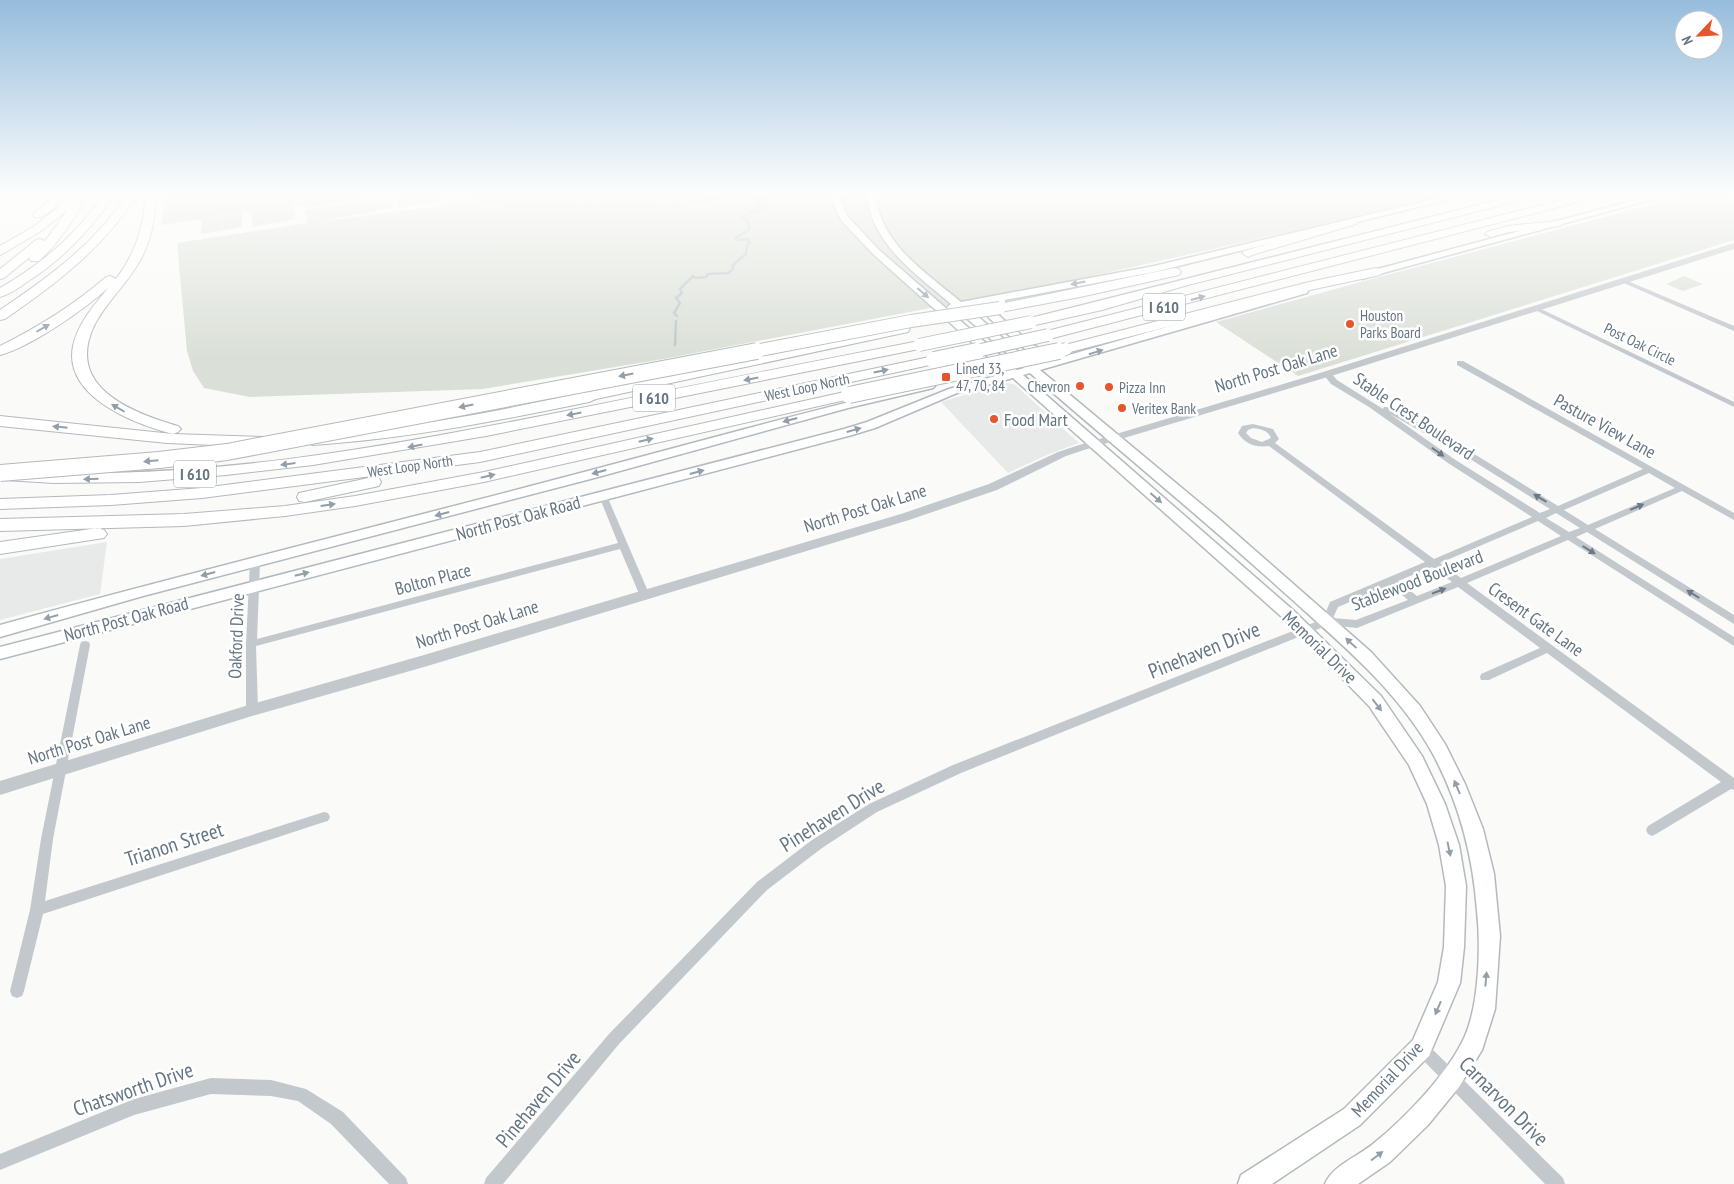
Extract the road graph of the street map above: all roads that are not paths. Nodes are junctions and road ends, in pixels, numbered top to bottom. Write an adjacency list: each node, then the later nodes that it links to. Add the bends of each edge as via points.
1 (31, 248): 17 (highway)
2 (45, 248): 21 (highway)
3 (57, 248): 21 (highway, via 40,264)
4 (64, 248): 22 (highway, via 46,264)
5 (87, 248): 27 (highway, via 47,283)
6 (138, 248): 31 (highway, one-way to 6, via 44,328 96,292)
7 (139, 248): 40 (highway, one-way to 7, via 152,424 113,406 86,380 80,356 84,332)
8 (874, 248): 26 (main road, Memorial Drive, one-way to 26)
9 (895, 248): 24 (main road, Memorial Drive)
10 (1269, 248): 23 (highway, one-way to 23, via 1142,280)
11 (1318, 248): 20 (highway, West Loop North / I 610)
12 (1390, 248): 18 (highway, West Loop North / I 610)
13 (1437, 248): 18 (highway, via 1346,268)
14 (1465, 248): 16 (main road)
15 (1727, 248): 19 (street, North Post Oak Lane)
16 (1376, 272): 32 (highway, one-way to 16, via 1309,286)
17 (0, 275)
18 (1280, 277): 46 (highway, West Loop North / I 610, one-way to 18, bridge, via 480,457 1048,336)
19 (1621, 280): 25 (street, North Post Oak Lane); 29 (street)
20 (1184, 282): 28 (highway, West Loop North / I 610, via 1097,307)
21 (0, 288)
22 (0, 293)
23 (1007, 303): 24 (main road); 30 (highway, bridge); 32 (main road, via 992,306 990,312 1029,347 1051,357); 45 (highway, one-way to 45, bridge, via 227,452)
24 (958, 306): 26 (main road); 34 (main road, Memorial Drive)
25 (1535, 308): 36 (street, North Post Oak Lane); 37 (street, Post Oak Circle)
26 (940, 309): 35 (main road, Memorial Drive)
27 (0, 316)
28 (1027, 318): 30 (highway, West Loop North / I 610, bridge)
29 (1734, 329)
30 (911, 337): 40 (highway, via 407,432 348,438); 43 (highway, West Loop North / I 610, one-way to 43)
31 (0, 351)
32 (1070, 354): 34 (main road, North Post Oak Road); 54 (highway, one-way to 32, bridge, via 184,520 372,499 876,389)
33 (1460, 363): 44 (street, Pasture View Lane)
34 (1028, 365): 35 (main road, North Post Oak Road); 39 (main road, Memorial Drive)
35 (1011, 370): 41 (main road, Memorial Drive); 48 (main road, North Post Oak Road, one-way to 35, via 848,432); 61 (main road, North Post Oak Road, one-way to 61, via 846,405)
36 (1327, 374): 39 (street, North Post Oak Lane); 51 (street, Stable Crest Boulevard, one-way to 36); 52 (street, Stable Crest Boulevard, one-way to 52, via 1334,382)
37 (1734, 405)
38 (0, 421): 40 (highway, one-way to 38, via 167,438)
39 (1112, 438): 41 (street, North Post Oak Lane); 49 (main road, Memorial Drive)
40 (231, 440)
41 (1093, 443): 49 (main road, via 1113,452); 66 (street, North Post Oak Lane, via 959,499); 71 (main road, Memorial Drive, one-way to 71)
42 (1270, 444): 62 (street, Cresent Gate Lane)
43 (388, 451): 45 (highway, West Loop North / I 610, one-way to 45, via 165,476 56,479)
44 (1649, 470): 47 (street, Pasture View Lane); 51 (street, Stablewood Boulevard)
45 (0, 474)
46 (383, 474): 50 (highway, West Loop North / I 610, via 202,493); 55 (highway, via 259,507)
47 (1682, 488): 53 (street, Pasture View Lane); 56 (street, Stablewood Boulevard, one-way to 47)
48 (603, 496): 59 (street); 65 (main road, North Post Oak Road, one-way to 48)
49 (1189, 503): 69 (main road, Memorial Drive)
50 (0, 504)
51 (1557, 508): 52 (street, Stablewood Boulevard); 56 (street, Stable Crest Boulevard)
52 (1537, 516): 58 (street, Stable Crest Boulevard); 62 (street, Stablewood Boulevard)
53 (1734, 517)
54 (0, 525)
55 (133, 528): 57 (highway); 60 (highway)
56 (1587, 528): 58 (street, Stablewood Boulevard); 68 (street, Stable Crest Boulevard, one-way to 56)
57 (0, 536)
58 (1567, 536): 64 (street, Stablewood Boulevard); 72 (street, Stable Crest Boulevard, one-way to 72)
59 (623, 545): 66 (street); 73 (street, Bolton Place)
60 (0, 548)
61 (255, 562): 65 (street, Oakford Drive); 70 (main road, North Post Oak Road, one-way to 70)
62 (1431, 562): 63 (street, Stablewood Boulevard); 64 (street, Cresent Gate Lane)
63 (1391, 581): 67 (street); 69 (street, Stablewood Boulevard, via 1334,605)
64 (1459, 583): 67 (street, Stablewood Boulevard, one-way to 64); 75 (street, Cresent Gate Lane)
65 (255, 585): 73 (street, Oakford Drive); 76 (main road, North Post Oak Road)
66 (644, 596): 78 (street, North Post Oak Lane)
67 (1415, 600): 69 (street, Stablewood Boulevard, via 1357,624)
68 (1734, 620)
69 (1327, 621): 71 (street, Pinehaven Drive); 87 (main road, Memorial Drive, one-way to 69, via 1474,1042 1485,1000 1490,936 1484,874 1474,829 1439,749 1414,711 1365,656)
70 (0, 631)
71 (1306, 631): 86 (main road, Memorial Drive, one-way to 86, via 1375,701 1396,730 1416,761 1436,804 1449,845 1456,886 1454,947 1449,983); 90 (street, Pinehaven Drive, via 958,769 873,808 817,844 762,886 614,1040)
72 (1734, 642)
73 (251, 644): 78 (street, Oakford Drive)
74 (85, 645): 79 (street)
75 (1549, 648): 77 (street); 80 (street, Cresent Gate Lane)
76 (0, 653)
77 (1485, 677)
78 (252, 710): 79 (street, North Post Oak Lane)
79 (61, 770): 81 (street, North Post Oak Lane); 84 (street)
80 (1733, 784): 83 (street)
81 (0, 788)
82 (324, 817): 84 (street, Trianon Street)
83 (1652, 830)
84 (37, 910): 85 (street)
85 (17, 991)
86 (1421, 1048): 87 (street, Carnarvon Drive); 91 (main road, Memorial Drive, via 1352,1117)
87 (1450, 1079): 92 (main road, Memorial Drive, one-way to 87, via 1381,1153 1420,1117); 93 (street, Carnarvon Drive)
88 (0, 1162): 89 (street, Chatsworth Drive, via 134,1107 201,1088 271,1088 300,1094 337,1118)
89 (400, 1184)
90 (492, 1184)
91 (1250, 1184)
92 (1337, 1184)
93 (1557, 1184)

